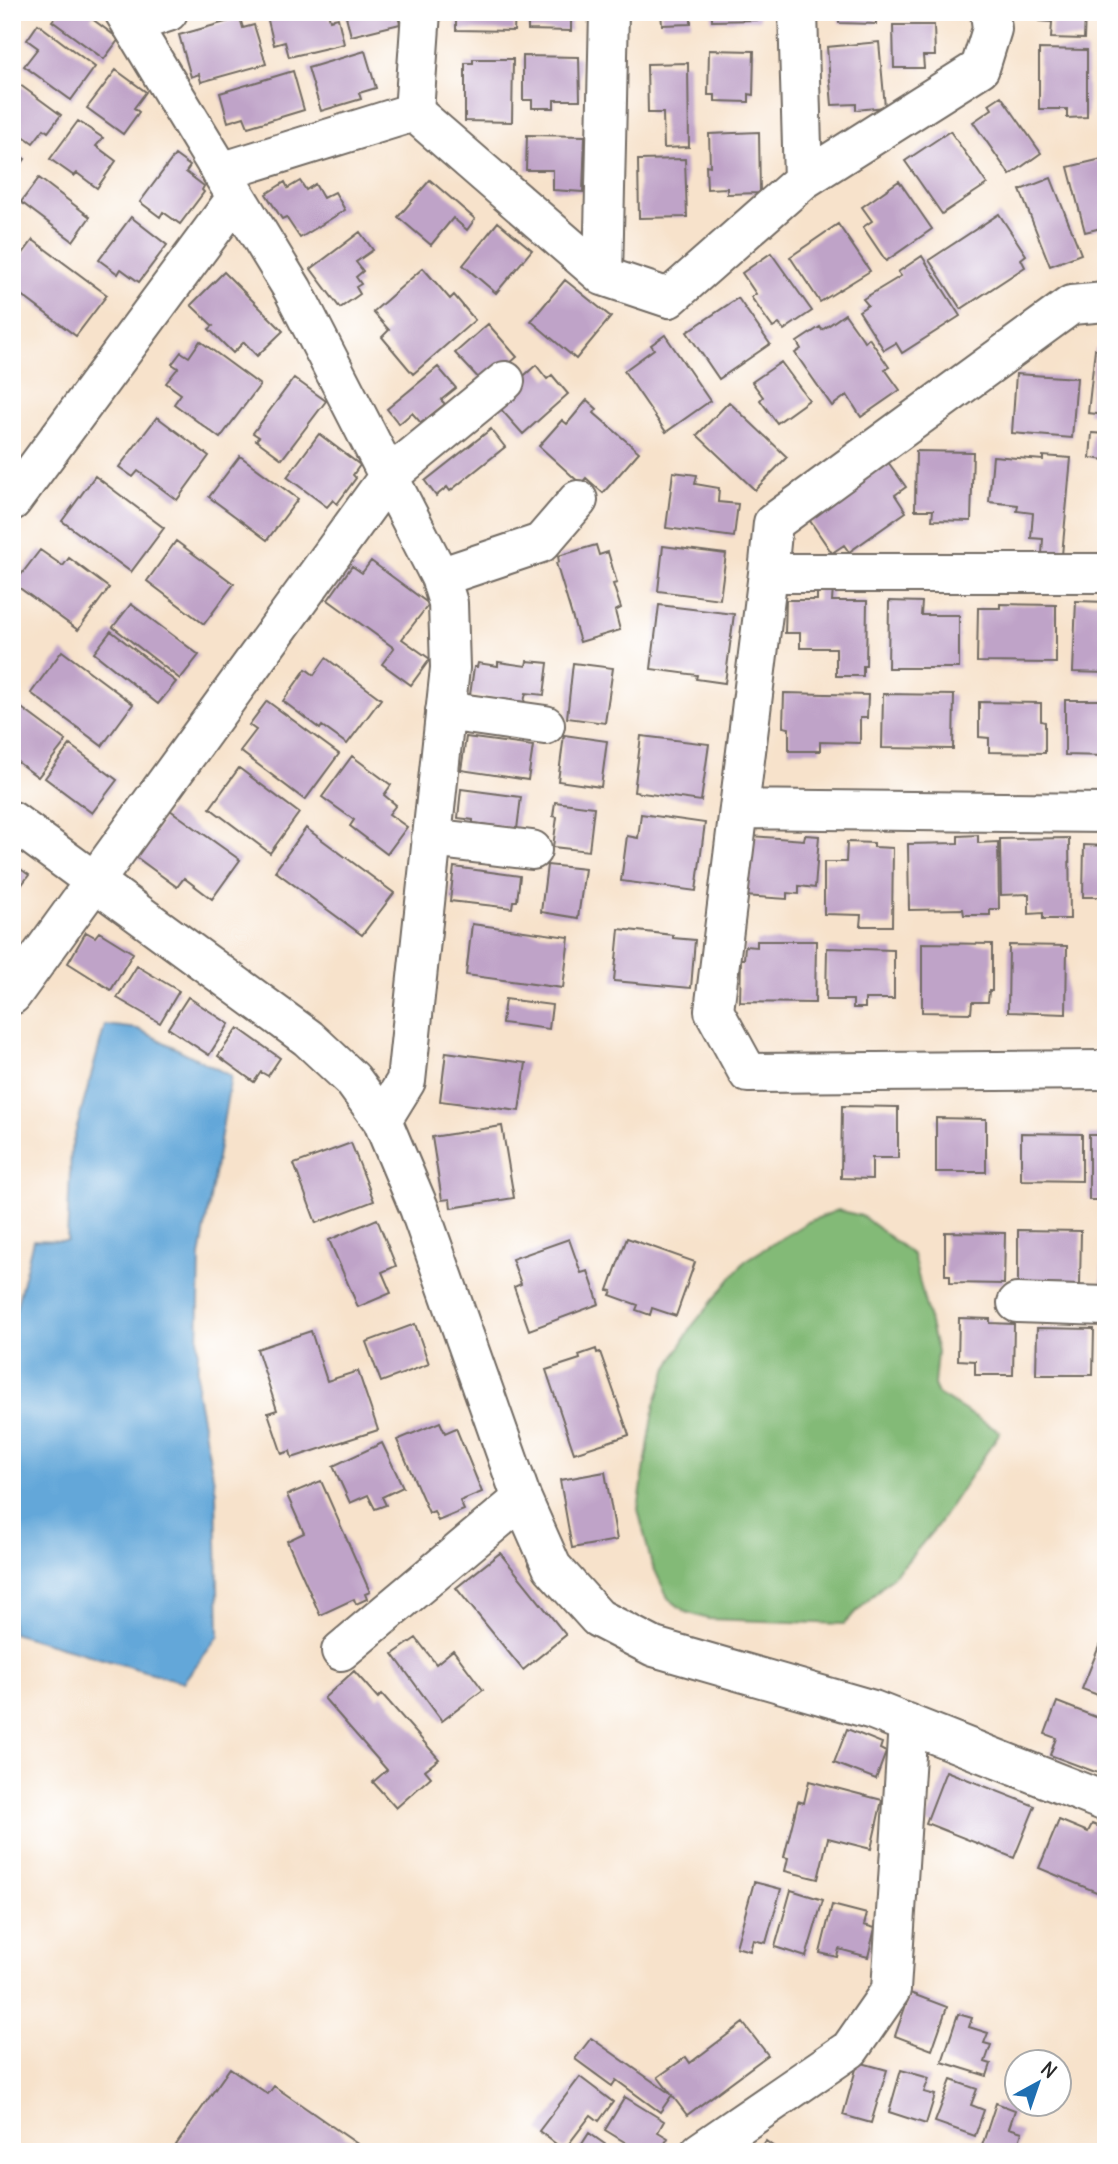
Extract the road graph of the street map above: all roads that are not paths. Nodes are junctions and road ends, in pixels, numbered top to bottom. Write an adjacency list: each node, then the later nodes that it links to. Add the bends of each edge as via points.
1 (168, 12): 6 (street)
2 (421, 12): 7 (street)
3 (609, 12): 10 (street)
4 (798, 12): 8 (street)
5 (990, 12): 8 (street, via 992,29 980,68)
6 (128, 18): 9 (street)
7 (414, 112): 9 (street); 10 (street)
8 (803, 180): 10 (street, via 669,298)
9 (229, 185): 13 (street, via 293,290); 15 (street)
10 (603, 276)
11 (1106, 302): 16 (street, via 1071,304 773,523)
12 (505, 381): 13 (street)
13 (388, 477): 18 (street); 26 (street)
14 (578, 500): 18 (street, via 541,543)
15 (12, 501)
16 (768, 573): 17 (street); 21 (street)
17 (1106, 573)
18 (440, 577): 19 (street, via 450,633)
19 (445, 710): 20 (street); 24 (street)
20 (545, 725)
21 (739, 809): 22 (street); 28 (street, via 714,1011 748,1073)
22 (1106, 813)
23 (12, 821): 26 (street)
24 (431, 838): 25 (street); 29 (street, via 406,1081)
25 (532, 850)
26 (95, 881): 27 (street); 29 (street, via 308,1038 352,1079)
27 (12, 995)
28 (1106, 1070)
29 (382, 1120): 32 (street, via 419,1208)
30 (1017, 1303): 31 (street)
31 (1106, 1307)
32 (522, 1499): 33 (street); 34 (street, via 552,1567 598,1618 654,1647)
33 (341, 1651)
34 (908, 1723): 35 (street); 36 (street, via 891,1990 850,2049)
35 (1106, 1802)
36 (700, 2152)

